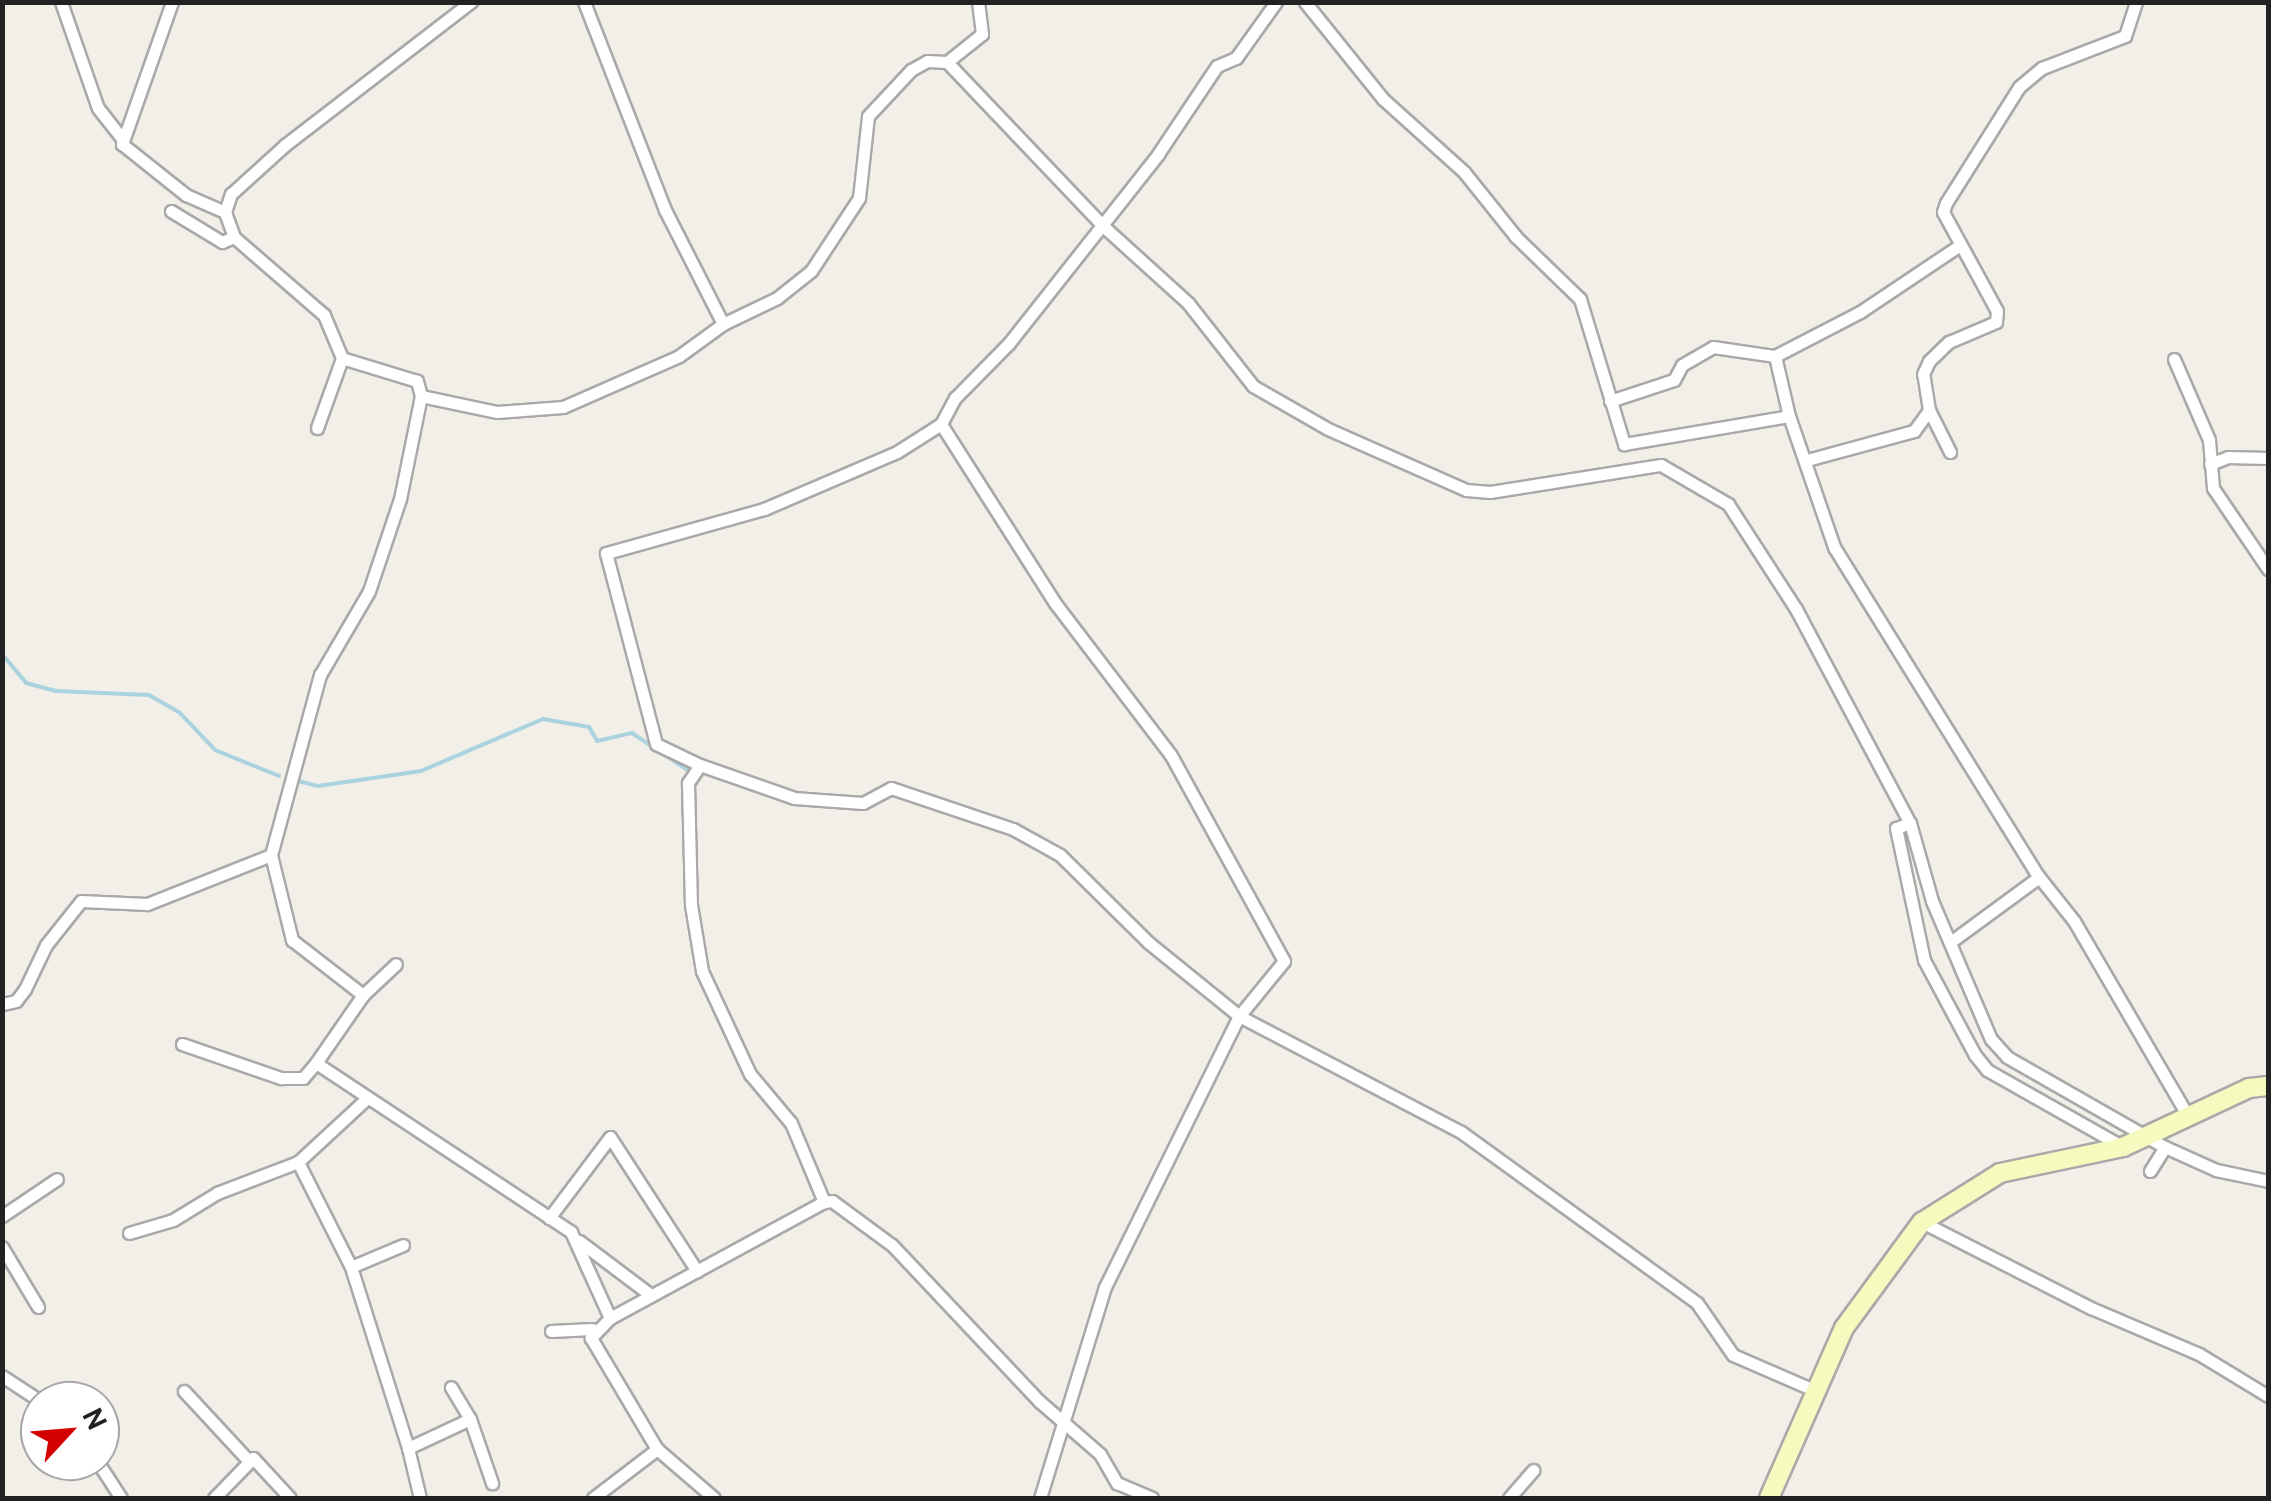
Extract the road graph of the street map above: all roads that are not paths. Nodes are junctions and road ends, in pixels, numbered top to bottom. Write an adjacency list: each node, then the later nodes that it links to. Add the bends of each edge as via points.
1 (61, 2): 10 (street, via 98,108)
2 (172, 2): 10 (street)
3 (470, 2): 12 (street, via 285,145 231,194)
4 (584, 2): 16 (street, via 665,210)
5 (978, 2): 9 (street, via 982,34)
6 (1276, 2): 13 (street, via 1236,58 1216,66)
7 (1305, 2): 21 (street, via 1383,98 1464,172 1516,237 1580,298)
8 (2136, 2): 15 (street, via 2125,36 2042,68 2002,105 1943,212)
9 (947, 62): 13 (street); 16 (street, via 926,61 911,70 868,116 859,198 812,271 777,298)
10 (122, 139): 12 (street, via 143,166)
11 (170, 210): 14 (street, via 222,242)
12 (225, 212): 14 (street)
13 (1102, 226): 24 (street, via 1009,343 955,398); 31 (street, via 1177,292 1253,386 1444,484 1490,492)
14 (234, 237): 18 (street, via 307,294)
15 (1960, 245): 17 (street, via 1860,312); 22 (street, via 1998,317 1928,361 1923,374)
16 (723, 324): 20 (street, via 679,356 564,407 497,412)
17 (1775, 356): 21 (street, via 1713,348 1694,355 1674,380); 23 (street)
18 (342, 358): 20 (street, via 404,372 418,381); 25 (street)
19 (2174, 359): 30 (street, via 2209,440)
20 (421, 396): 35 (street, via 400,498 369,591 320,675)
21 (1610, 401): 26 (street)
22 (1929, 410): 27 (street); 29 (street, via 1914,432)
23 (1789, 416): 26 (street); 29 (street)
24 (941, 424): 33 (street, via 880,460 764,510 606,554 656,744); 41 (street, via 1055,603 1170,754 1276,942 1284,962)
25 (317, 428)
26 (1624, 444): 31 (street)
27 (1950, 452)
28 (2268, 458): 30 (street, via 2228,456)
29 (1808, 460): 36 (street, via 1834,547)
30 (2210, 464): 32 (street, via 2213,488)
31 (1632, 468): 34 (street, via 1660,465 1728,504 1796,609)
32 (2268, 569)
33 (700, 766): 41 (street, via 794,798 863,803 890,788 1013,829 1060,855 1149,943); 53 (street, via 688,783 691,905 702,971 750,1074 790,1122)
34 (1910, 822): 37 (street, via 1932,901); 47 (street, via 1896,828 1924,960 1979,1060)
35 (271, 855): 39 (street, via 292,940); 40 (street, via 148,904 81,901 46,945 16,1001)
36 (2039, 877): 37 (street); 46 (street, via 2074,921)
37 (1952, 942): 47 (street, via 2000,1050)
38 (396, 964): 39 (street)
39 (363, 995): 43 (street)
40 (2, 1004)
41 (1239, 1016): 69 (street, via 1462,1132 1696,1304 1733,1355); 73 (street, via 1106,1287)
42 (182, 1044): 43 (street, via 281,1078 302,1078)
43 (316, 1063): 45 (street)
44 (2268, 1086): 46 (main road)
45 (365, 1100): 49 (street); 55 (street)
46 (2189, 1118): 47 (main road)
47 (2134, 1139): 48 (street); 56 (main road, via 2000,1174)
48 (2165, 1147): 50 (street); 52 (street, via 2216,1170)
49 (298, 1162): 57 (street, via 217,1193 173,1220); 61 (street)
50 (2150, 1171)
51 (57, 1179): 54 (street)
52 (2268, 1181)
53 (824, 1202): 62 (street); 73 (street, via 832,1200 892,1245)
54 (2, 1216)
55 (549, 1218): 58 (street); 62 (street, via 610,1136)
56 (1922, 1222): 69 (main road, via 1844,1328); 71 (street, via 2090,1308 2199,1354)
57 (129, 1233)
58 (577, 1240): 63 (street); 65 (street)
59 (403, 1246): 61 (street)
60 (2, 1248): 64 (street)
61 (350, 1267): 74 (street)
62 (697, 1271): 63 (street)
63 (648, 1293): 65 (street)
64 (38, 1306)
65 (610, 1318): 66 (street)
66 (592, 1330): 67 (street); 75 (street, via 590,1338)
67 (552, 1331)
68 (451, 1387): 72 (street)
69 (1814, 1390): 87 (main road)
70 (184, 1391): 76 (street)
71 (2268, 1396)
72 (470, 1419): 74 (street); 78 (street)
73 (1062, 1421): 84 (street); 85 (street, via 1100,1454 1117,1483)
74 (408, 1448): 81 (street)
75 (657, 1449): 82 (street); 83 (street)
76 (248, 1460): 79 (street); 80 (street, via 260,1458)
77 (1533, 1470): 86 (street)
78 (492, 1483)
79 (214, 1498)
80 (290, 1498)
81 (420, 1498)
82 (594, 1498)
83 (714, 1498)
84 (1040, 1498)
85 (1152, 1498)
86 (1509, 1498)
87 (1769, 1498)

